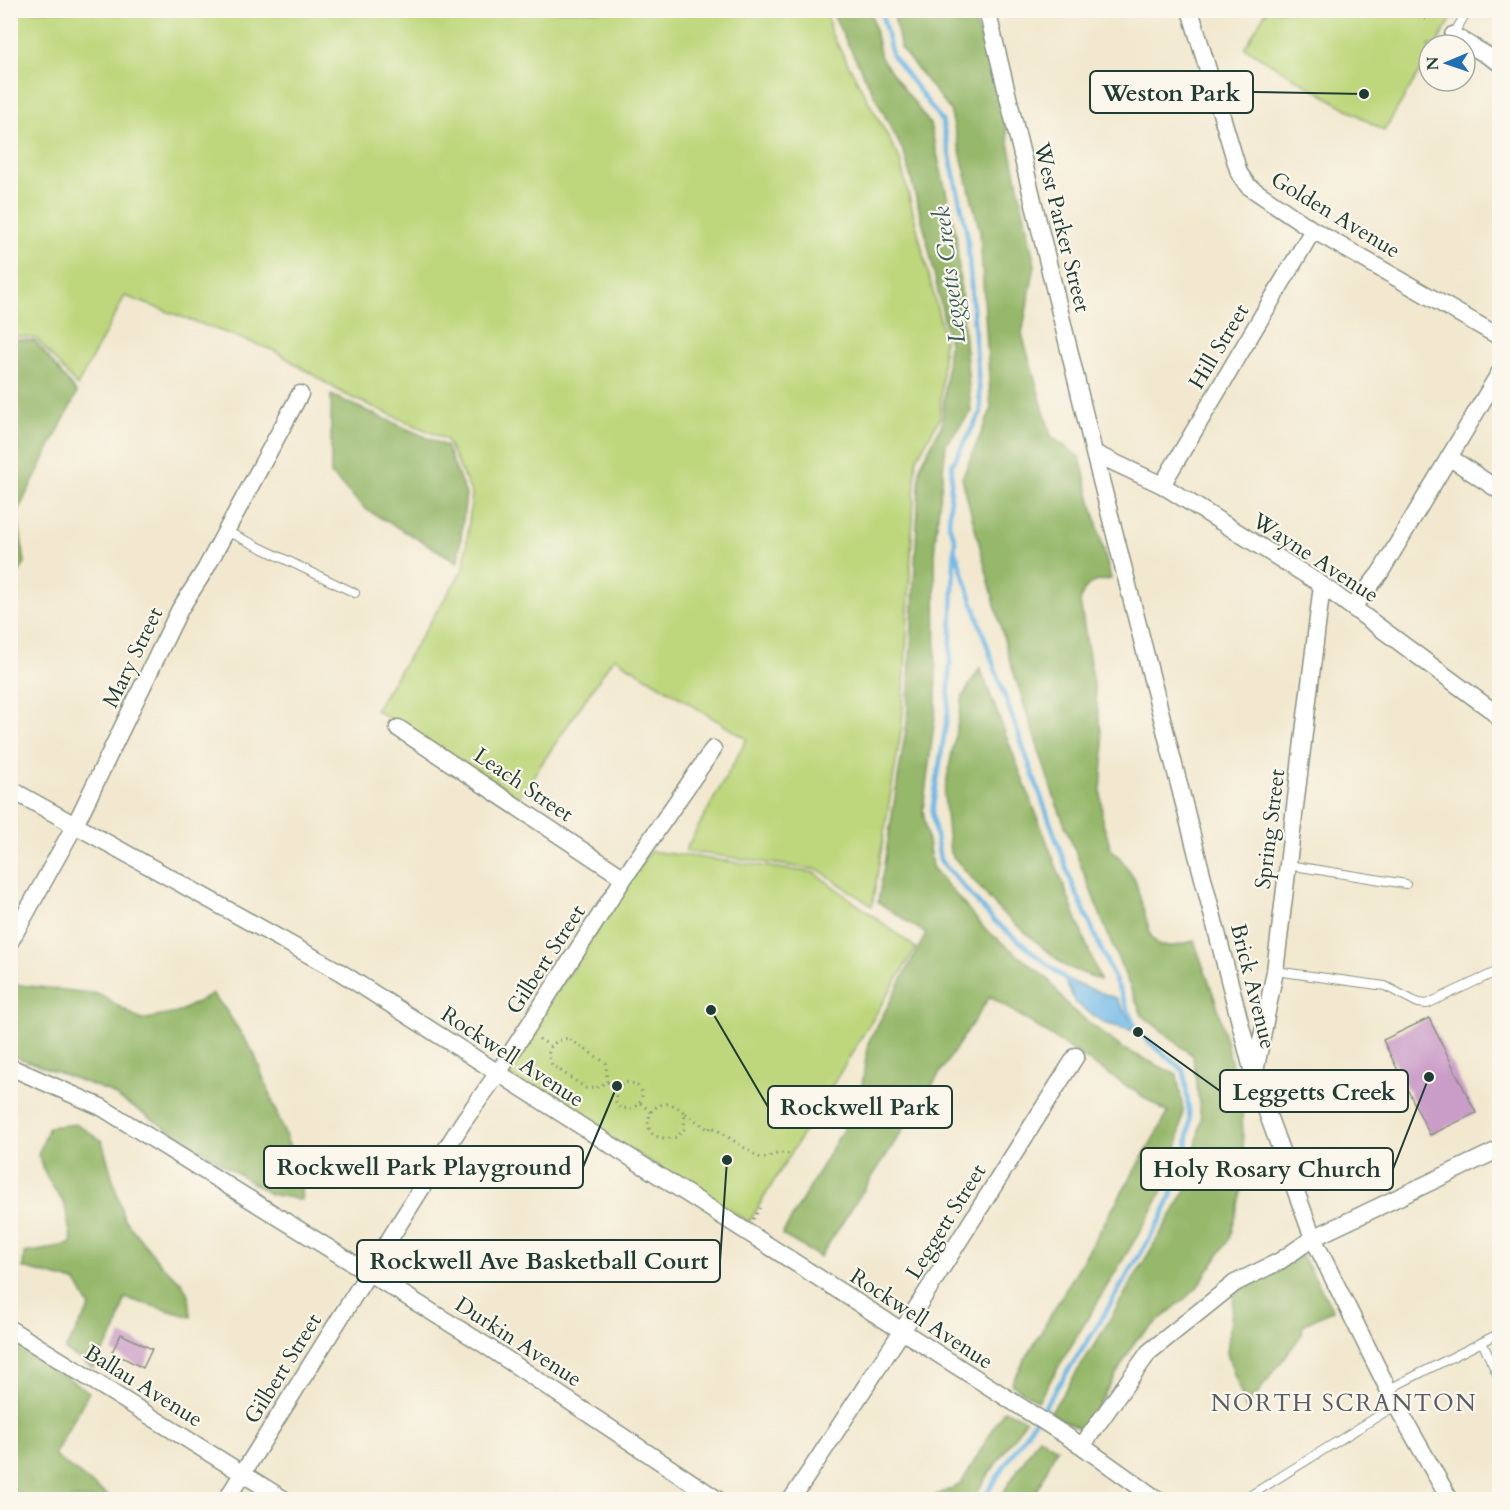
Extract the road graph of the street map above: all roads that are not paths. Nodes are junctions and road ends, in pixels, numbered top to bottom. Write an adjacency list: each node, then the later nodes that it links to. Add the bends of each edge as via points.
1 (987, 10): 11 (street, West Parker Street)
2 (1190, 10): 7 (street, Golden Avenue, via 1239,173 1248,186)
3 (1468, 10): 4 (lane)
4 (1455, 33)
5 (1477, 49): 6 (street)
6 (1500, 63)
7 (1313, 230): 8 (street, Golden Avenue); 13 (street, Hill Street)
8 (1500, 337)
9 (1500, 372): 12 (street)
10 (300, 394): 15 (street, Mary Street)
11 (1095, 453): 13 (street, Wayne Avenue); 33 (street, Brick Avenue)
12 (1449, 457): 14 (street); 18 (street, via 1380,573)
13 (1162, 485): 16 (street, Wayne Avenue)
14 (1500, 490)
15 (226, 531): 17 (lane); 23 (street, Mary Street, via 180,609)
16 (1322, 585): 18 (street, Wayne Avenue); 24 (street, Spring Street)
17 (355, 593)
18 (1353, 608): 19 (street, Wayne Avenue)
19 (1500, 719)
20 (398, 728): 25 (street, Leach Street)
21 (713, 750): 25 (street, Gilbert Street)
22 (10, 789): 23 (street, Rockwell Avenue)
23 (75, 825): 27 (street, Mary Street); 32 (street, Rockwell Avenue, via 340,972)
24 (1288, 865): 26 (lane); 29 (street, Spring Street)
25 (624, 878): 32 (street, Gilbert Street)
26 (1406, 884)
27 (10, 942)
28 (1500, 970): 29 (lane, via 1427,1004 1384,986)
29 (1275, 971): 33 (street, Spring Street)
30 (1076, 1056): 38 (street, Leggett Street)
31 (10, 1067): 36 (street, Durkin Avenue, via 100,1107)
32 (498, 1073): 36 (street, Gilbert Street); 38 (street, Rockwell Avenue)
33 (1254, 1077): 35 (street, Brick Avenue)
34 (1500, 1149): 35 (street)
35 (1312, 1238): 42 (street, Brick Avenue); 44 (street, via 1280,1261 1235,1283 1149,1352)
36 (369, 1272): 45 (street, Gilbert Street); 48 (street, Durkin Avenue)
37 (10, 1329): 45 (street, Ballau Avenue)
38 (902, 1331): 44 (street, Rockwell Avenue); 49 (street, Leggett Street)
39 (1500, 1334): 40 (lane)
40 (1482, 1342): 41 (lane); 42 (lane)
41 (1500, 1380)
42 (1389, 1389): 43 (street, Brick Avenue)
43 (1396, 1405): 51 (lane); 52 (street, Brick Avenue)
44 (1082, 1446): 50 (street, Rockwell Avenue)
45 (244, 1472): 46 (street, Gilbert Street); 47 (street, Ballau Avenue)
46 (226, 1500)
47 (285, 1500)
48 (718, 1500)
49 (790, 1500)
50 (1158, 1500)
51 (1243, 1500)
52 (1450, 1500)

